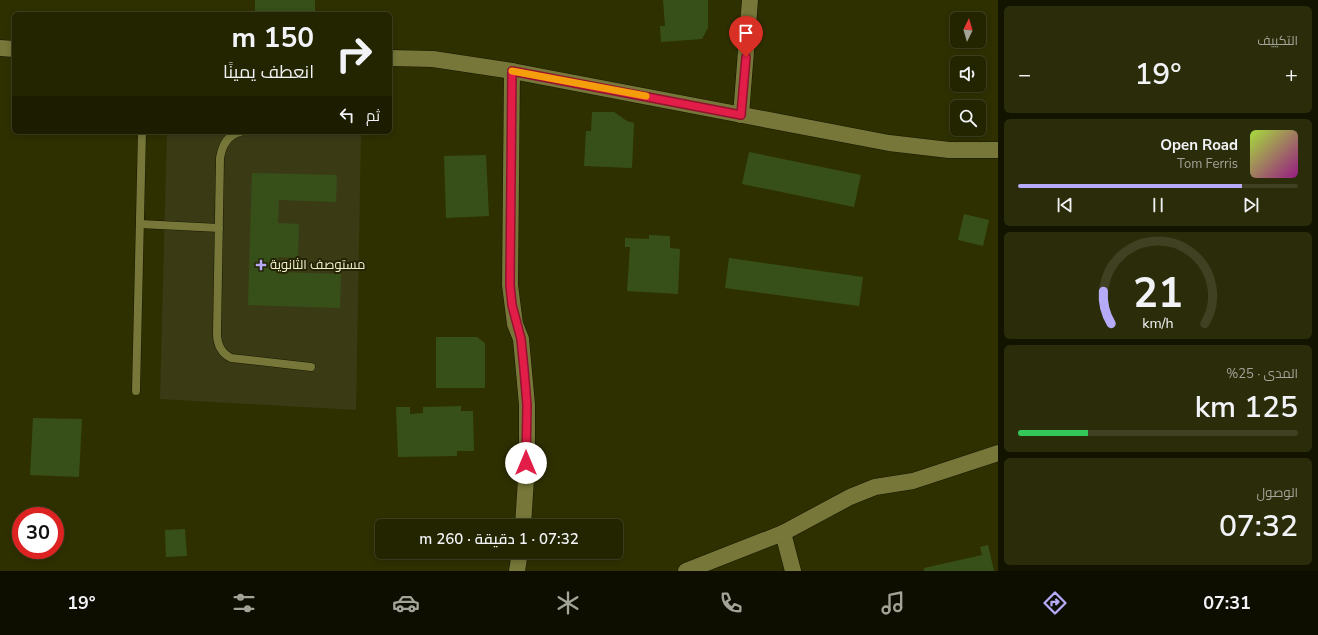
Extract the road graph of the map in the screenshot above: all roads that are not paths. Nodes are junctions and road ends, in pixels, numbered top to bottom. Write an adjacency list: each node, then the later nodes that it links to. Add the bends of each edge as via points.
1 (750, 0): 6 (street)
2 (0, 48): 3 (street)
3 (12, 49)
4 (392, 58): 5 (street, via 433,59)
5 (512, 71): 6 (street); 15 (street, via 510,285 515,324 521,339 527,405)
6 (741, 115): 9 (street, via 889,143 949,150)
7 (142, 134): 10 (lane)
8 (236, 134): 11 (lane, via 230,137 221,150)
9 (998, 150)
10 (140, 224): 11 (lane); 13 (lane)
11 (219, 228): 12 (lane, via 217,340 222,351 238,360)
12 (311, 367)
13 (136, 391)
14 (998, 453): 16 (street, via 912,481 875,487 850,497)
15 (523, 519)
16 (783, 533): 19 (street); 20 (street)
17 (519, 559): 18 (street)
18 (517, 571)
19 (686, 571)
20 (793, 571)

